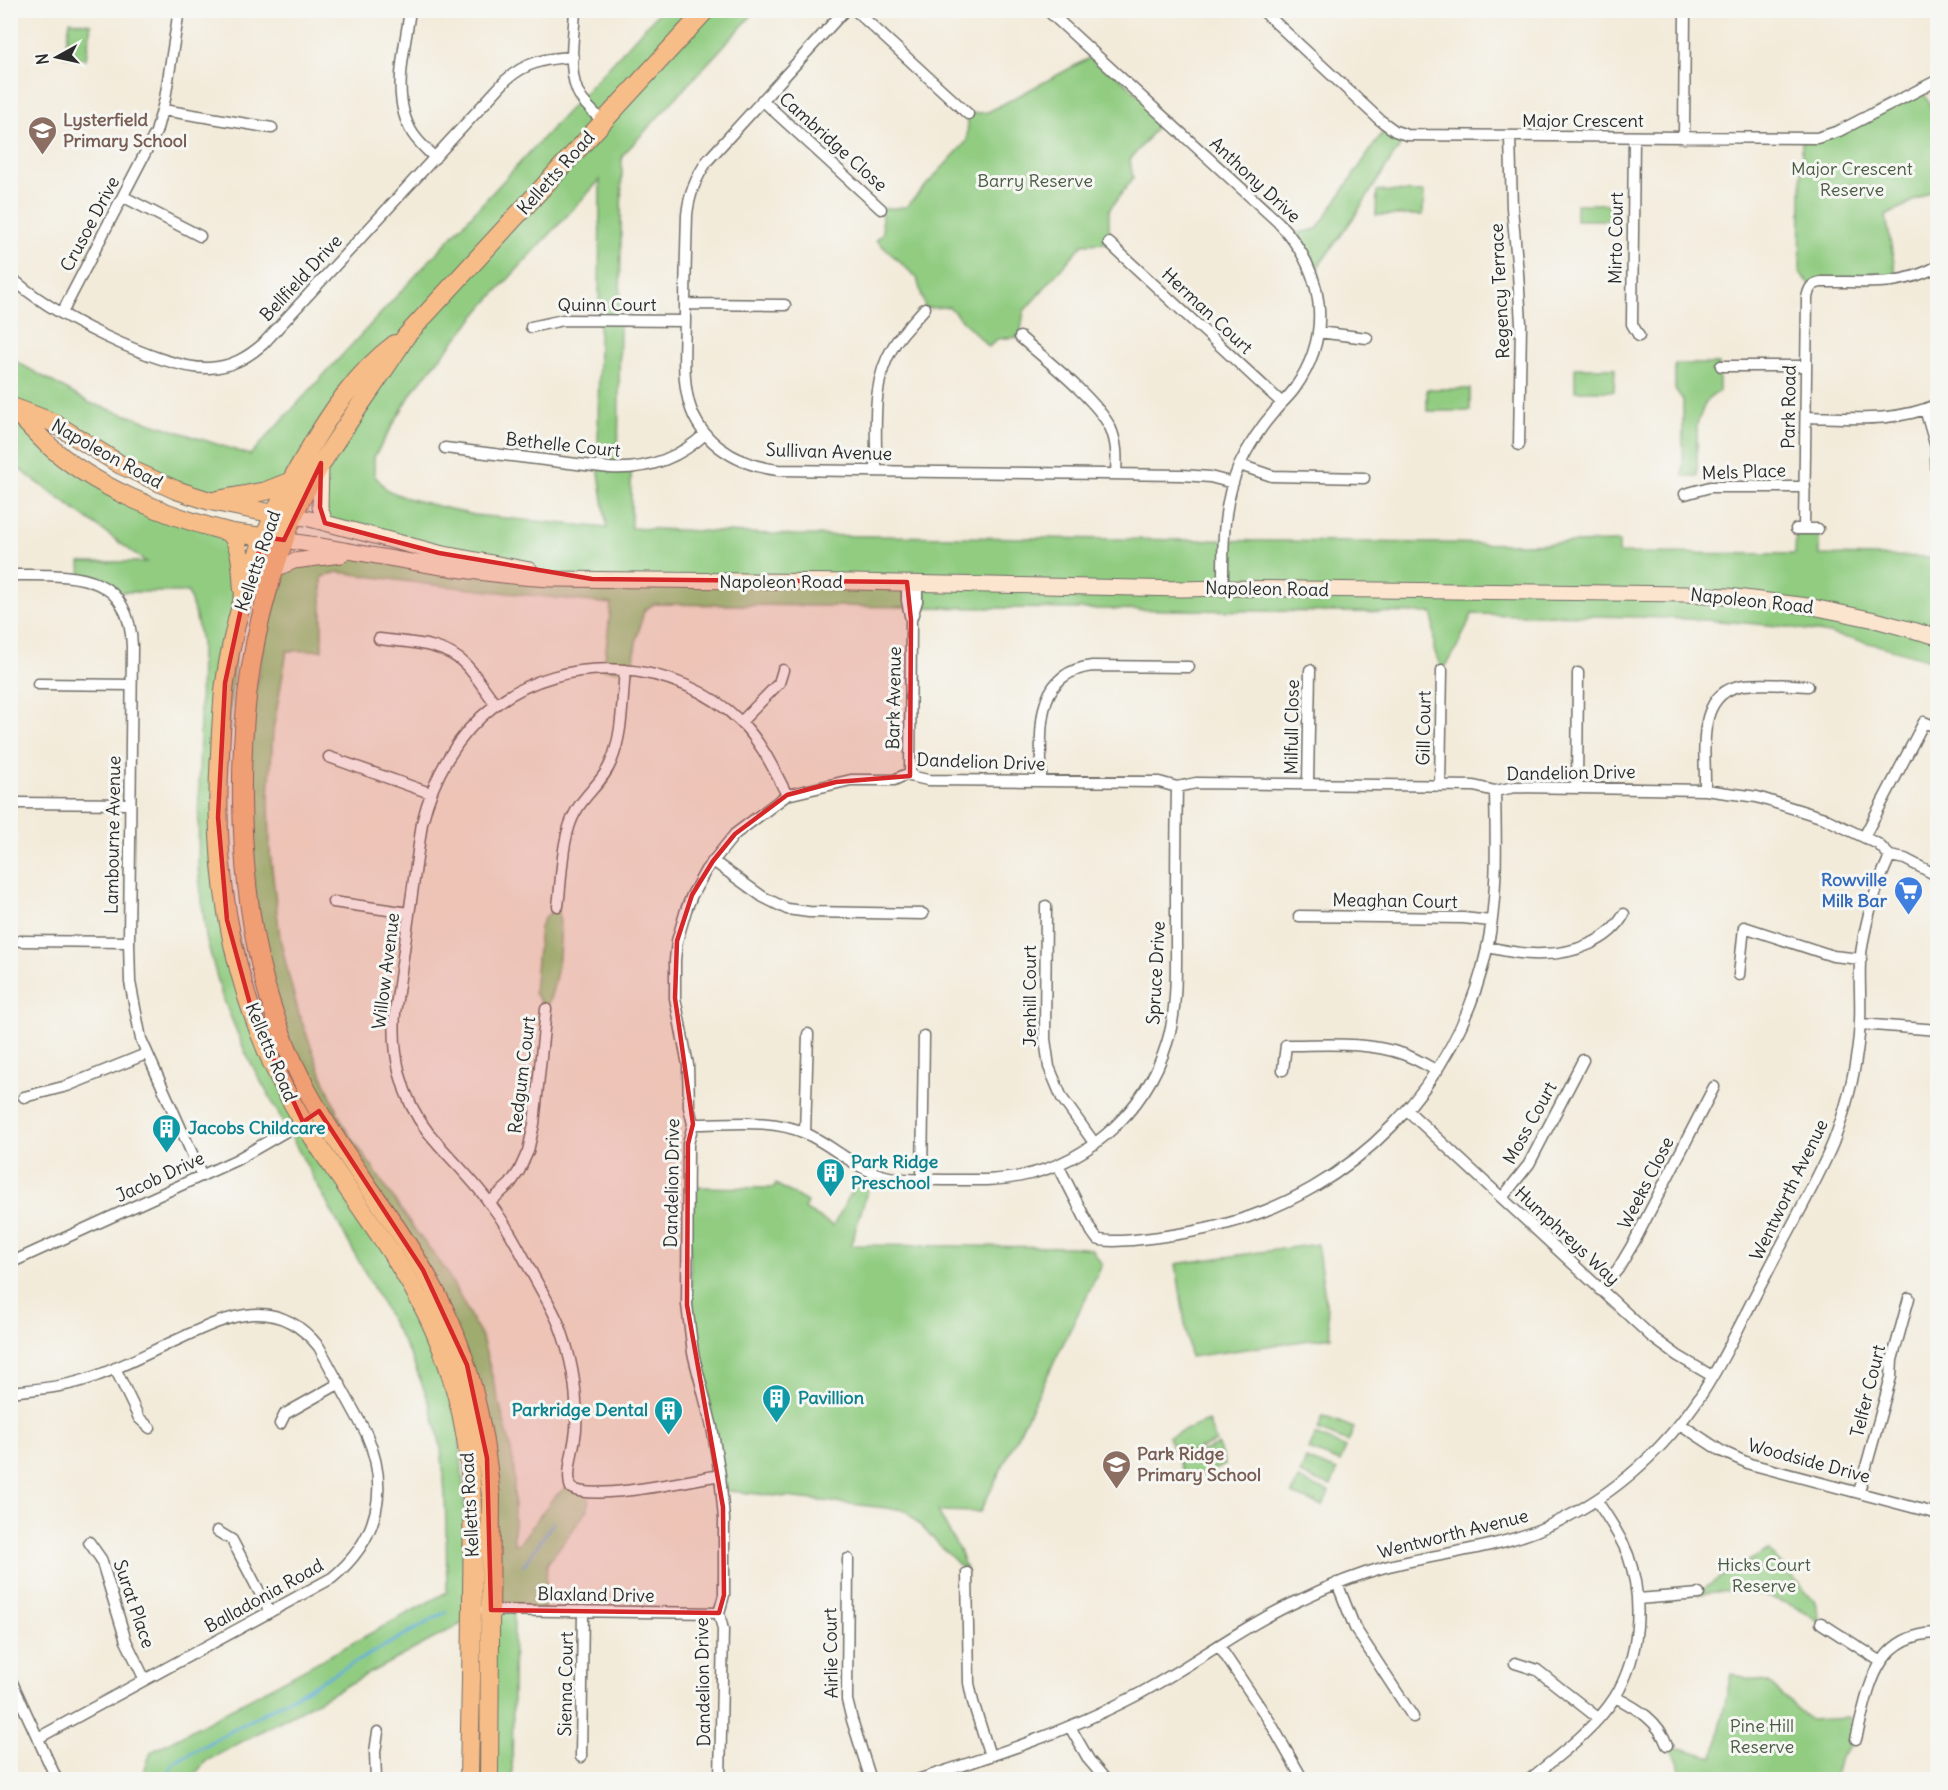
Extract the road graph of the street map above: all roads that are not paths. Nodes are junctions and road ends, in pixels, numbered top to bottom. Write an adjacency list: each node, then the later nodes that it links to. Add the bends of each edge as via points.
1 (179, 10): 13 (street, Crusoe Drive)
2 (410, 10): 20 (street, via 400,98 413,134)
3 (574, 10): 10 (street)
4 (706, 10): 15 (main road, Kelletts Road)
5 (845, 10): 12 (street, Sullivan Avenue)
6 (855, 10): 14 (street)
7 (1047, 10): 33 (street, Anthony Drive, via 1292,238 1315,282)
8 (1262, 10): 17 (street, Major Crescent, via 1395,131 1412,135)
9 (1685, 10): 19 (street)
10 (573, 57): 15 (street, via 580,97); 20 (street, Bellfield Drive, via 549,58 512,75)
11 (1938, 80): 19 (street, Major Crescent, via 1824,137)
12 (762, 100): 22 (street, Cambridge Close); 27 (street, Sullivan Avenue, via 708,160 694,184 687,215)
13 (163, 110): 16 (street); 21 (street, Crusoe Drive, via 152,143)
14 (968, 114)
15 (603, 122): 34 (main road, Kelletts Road)
16 (272, 128)
17 (1510, 137): 18 (street, Major Crescent); 46 (street, Regency Terrace, via 1521,324)
18 (1634, 137): 19 (street, Major Crescent); 35 (street, Mirto Court, via 1632,324)
19 (1684, 138)
20 (435, 158): 30 (street, Bellfield Drive, via 268,339 237,362 210,368 183,366 112,339)
21 (123, 197): 23 (street); 30 (street, Crusoe Drive)
22 (881, 209)
23 (200, 236)
24 (1109, 243): 40 (street, Herman Court)
25 (1938, 266): 39 (street, Park Road, via 1897,281 1811,285 1807,298)
26 (10, 276): 30 (street, Bellfield Drive, via 39,301)
27 (685, 304): 28 (street); 31 (street, Sullivan Avenue)
28 (785, 305)
29 (926, 308): 50 (street, via 893,346 881,373)
30 (62, 313)
31 (685, 321): 32 (street, Quinn Court, via 563,320); 45 (street, Sullivan Avenue, via 686,392 691,411)
32 (531, 327)
33 (1318, 332): 37 (street); 40 (street, Anthony Drive, via 1305,372)
34 (406, 336): 48 (main road, Kelletts Road); 53 (main road, Kelletts Road, via 373,363 348,392)
35 (1639, 336)
36 (1020, 337): 51 (street, via 1100,411 1114,440)
37 (1367, 338)
38 (1721, 366): 39 (street)
39 (1806, 366): 44 (street, Park Road)
40 (1282, 403): 49 (street, Anthony Drive, via 1256,434)
41 (1938, 404): 43 (street)
42 (11, 406): 57 (main road, Napoleon Road, via 52,422 148,479); 62 (main road, Napoleon Road, via 47,444 106,484 151,506)
43 (1925, 409): 44 (street, via 1892,417); 65 (street, via 1936,447)
44 (1806, 417): 55 (street, Park Road)
45 (705, 434): 47 (street, Bethelle Court, via 670,458 632,468); 50 (street, Sullivan Avenue, via 728,454 761,468)
46 (1519, 445)
47 (445, 448)
48 (321, 463): 59 (main road, Kelletts Road); 60 (main road, via 320,507)
49 (1240, 465): 52 (street, via 1272,476); 54 (street, Anthony Drive)
50 (876, 471): 51 (street, Sullivan Avenue)
51 (1116, 473): 54 (street, Sullivan Avenue, via 1197,476)
52 (1364, 478)
53 (289, 482): 57 (main road, via 266,491); 58 (main road, Kelletts Road)
54 (1233, 483): 71 (street, Anthony Drive, via 1224,528)
55 (1805, 487): 56 (street, Mels Place, via 1710,487); 61 (street, Park Road, via 1800,529)
56 (1685, 494)
57 (210, 501): 58 (main road, Napoleon Road)
58 (273, 514): 59 (main road, Napoleon Road); 63 (main road, Kelletts Road)
59 (293, 517): 60 (main road, Napoleon Road); 64 (main road, Kelletts Road)
60 (325, 523): 69 (main road, Napoleon Road, via 439,553)
61 (1818, 529)
62 (229, 532): 63 (main road, Napoleon Road); 72 (main road, via 238,547)
63 (264, 537): 64 (main road, Napoleon Road); 72 (main road, Kelletts Road)
64 (284, 540): 66 (main road, Napoleon Road); 67 (main road, Kelletts Road)
65 (1938, 542)
66 (356, 554): 67 (main road, via 294,561); 69 (main road, Napoleon Road, via 506,577)
67 (275, 569): 129 (main road, Kelletts Road, via 256,630 245,708 242,782 246,881 254,939 268,996 297,1071)
68 (10, 575): 82 (street, Lambourne Avenue, via 81,577 112,592 130,620)
69 (592, 579): 70 (main road, Napoleon Road)
70 (912, 582): 71 (main road, Napoleon Road); 88 (street, Bark Avenue, via 907,601 911,620)
71 (1223, 588): 73 (main road, Napoleon Road, via 1728,596 1816,608)
72 (244, 595): 130 (main road, Kelletts Road, via 223,706 218,817 223,891 233,949 253,1015 273,1067)
73 (1938, 637)
74 (379, 639): 84 (street, via 429,645 451,653 469,668)
75 (1189, 667): 89 (street, via 1092,666 1064,675 1053,686 1043,708)
76 (625, 670): 84 (street, Willow Avenue, via 570,672 537,682); 85 (street, Willow Avenue, via 666,678 695,690); 105 (street, via 615,751 606,773 571,821)
77 (783, 670): 85 (street, via 779,683)
78 (1310, 670): 90 (street, Milfull Close)
79 (1442, 670): 91 (street, Gill Court)
80 (1578, 673): 93 (street)
81 (38, 684): 82 (street)
82 (132, 685): 99 (street, Lambourne Avenue)
83 (1808, 686): 94 (street, via 1742,686 1715,700 1706,725)
84 (496, 704): 96 (street, Willow Avenue, via 456,746)
85 (741, 722): 97 (street, Willow Avenue, via 767,757)
86 (1938, 728): 100 (street, via 1924,722)
87 (329, 757): 96 (street)
88 (910, 776): 89 (street, Dandelion Drive, via 928,780); 97 (street, Dandelion Drive, via 836,782)
89 (1041, 781): 92 (street, Dandelion Drive, via 1159,782)
90 (1308, 784): 91 (street, Dandelion Drive); 92 (street, Dandelion Drive, via 1196,783)
91 (1440, 786): 95 (street, Dandelion Drive, via 1480,786)
92 (1177, 787): 133 (street, Spruce Drive, via 1171,1026 1147,1087 1125,1117)
93 (1577, 788): 94 (street, Dandelion Drive); 95 (street, Dandelion Drive, via 1515,787)
94 (1705, 790): 100 (street, Dandelion Drive, via 1786,804)
95 (1495, 791): 111 (street)
96 (430, 793): 107 (street, Willow Avenue)
97 (787, 795): 102 (street, Dandelion Drive, via 740,830)
98 (17, 803): 99 (street)
99 (130, 804): 113 (street, Lambourne Avenue)
100 (1864, 837): 101 (street, Dandelion Drive)
101 (1890, 856): 103 (street, Dandelion Drive); 115 (street, Wentworth Avenue, via 1873,898)
102 (712, 861): 108 (street, via 787,909); 131 (street, Dandelion Drive, via 689,903 675,960 675,998 688,1065 688,1107)
103 (1938, 876)
104 (333, 902): 107 (street)
105 (558, 906)
106 (1046, 906): 133 (street, Jenhill Court, via 1045,1039 1049,1067 1062,1098)
107 (410, 913): 138 (street, Willow Avenue, via 394,1025 400,1074 410,1102 428,1132)
108 (923, 914)
109 (1624, 914): 114 (street, via 1603,937 1568,950 1535,954)
110 (1299, 916): 111 (street, Meaghan Court)
111 (1491, 921): 114 (street)
112 (20, 941): 113 (street)
113 (129, 942): 122 (street, Lambourne Avenue, via 133,1003)
114 (1487, 947): 125 (street, via 1471,1004)
115 (1861, 959): 116 (street, via 1833,956 1744,927); 118 (street, Wentworth Avenue)
116 (1739, 975)
117 (546, 1009): 138 (street, Redgum Court, via 528,1151 514,1178)
118 (1860, 1024): 119 (street); 143 (street, Wentworth Avenue, via 1851,1084 1831,1148)
119 (1938, 1030)
120 (808, 1034): 132 (street)
121 (924, 1036): 136 (street)
122 (146, 1054): 127 (street, via 67,1086); 135 (street, Lambourne Avenue)
123 (1583, 1060): 137 (street, Moss Court, via 1530,1164)
124 (1283, 1070): 125 (street, via 1286,1045 1383,1048)
125 (1437, 1071): 128 (street)
126 (1714, 1087): 140 (street, Weeks Close, via 1634,1242)
127 (24, 1097)
128 (1407, 1110): 134 (street, via 1358,1158 1322,1183 1272,1209 1194,1232 1095,1244); 137 (street, Humphreys Way)
129 (319, 1111): 130 (street, Jacob Drive); 160 (main road, Kelletts Road, via 423,1270 467,1365 488,1458)
130 (303, 1122): 135 (street, Jacob Drive); 161 (main road, Kelletts Road, via 406,1275 428,1316 447,1365 465,1429 471,1471)
131 (693, 1124): 132 (street, Spruce Drive, via 770,1125); 149 (street, Dandelion Drive, via 688,1144 688,1320)
132 (805, 1133): 136 (street, Spruce Drive, via 866,1170 896,1178)
133 (1095, 1144): 134 (street, Spruce Drive)
134 (1058, 1165): 136 (street, Spruce Drive, via 1009,1178)
135 (202, 1176): 139 (street, Jacob Drive)
136 (922, 1179)
137 (1502, 1198): 140 (street, Humphreys Way)
138 (490, 1202): 149 (street, Willow Avenue, via 552,1310 566,1345 577,1413 571,1488 627,1491)
139 (10, 1263)
140 (1600, 1290): 143 (street, Humphreys Way, via 1663,1346)
141 (1909, 1298): 150 (street, Telfer Court)
142 (115, 1368): 144 (street, Balladonia Road, via 216,1322 257,1314 284,1320 306,1334 319,1347); 145 (street, Balladonia Road, via 73,1383); 148 (street, via 139,1418)
143 (1712, 1376): 147 (street, Wentworth Avenue)
144 (340, 1383): 146 (street, via 285,1414); 163 (street, Balladonia Road, via 366,1432 376,1461 376,1512 365,1540 342,1570 323,1585)
145 (10, 1392)
146 (280, 1424)
147 (1680, 1424): 150 (street, Woodside Drive, via 1742,1461); 151 (street, Wentworth Avenue, via 1630,1476)
148 (150, 1428)
149 (720, 1475): 164 (street, Dandelion Drive, via 724,1595)
150 (1859, 1492): 152 (street, Woodside Drive)
151 (1596, 1500): 157 (street, Wentworth Avenue, via 1514,1539 1382,1568); 159 (street, via 1625,1549)
152 (1938, 1514)
153 (217, 1531): 163 (street, via 232,1540)
154 (89, 1542): 171 (street, Surat Place, via 101,1559 126,1641)
155 (848, 1559): 188 (street, Airlie Court, via 847,1700)
156 (967, 1573): 180 (street, via 969,1683)
157 (1337, 1583): 167 (street, Wentworth Avenue, via 1267,1616); 173 (street, via 1355,1628)
158 (1699, 1594): 159 (street)
159 (1638, 1599): 172 (street, via 1635,1640)
160 (491, 1610): 161 (street, Blaxland Drive); 162 (street, Blaxland Drive); 186 (main road, Kelletts Road)
161 (472, 1611): 185 (main road, Kelletts Road)
162 (583, 1611): 164 (street, Blaxland Drive); 181 (street, Sienna Court)
163 (270, 1612): 171 (street, Balladonia Road)
164 (718, 1613): 187 (street, Dandelion Drive, via 723,1630)
165 (1821, 1623): 168 (street)
166 (1938, 1633): 168 (street, via 1902,1642)
167 (1219, 1646): 175 (street, Wentworth Avenue, via 1132,1697); 191 (street)
168 (1880, 1661): 178 (street)
169 (1515, 1663): 174 (street, via 1538,1670)
170 (10, 1678): 177 (street)
171 (145, 1680): 177 (street, Balladonia Road)
172 (1615, 1697): 174 (street); 179 (street, via 1652,1720)
173 (1413, 1717)
174 (1599, 1718): 192 (street)
175 (1070, 1727): 180 (street, Wentworth Avenue); 190 (street, via 1089,1761)
176 (378, 1732): 184 (street)
177 (38, 1738): 183 (street)
178 (1856, 1739)
179 (1667, 1745)
180 (990, 1756): 182 (street, Wentworth Avenue)
181 (581, 1757)
182 (932, 1777): 189 (street, Wentworth Avenue)
183 (57, 1779)
184 (376, 1779)
185 (469, 1779)
186 (489, 1779)
187 (720, 1779)
188 (871, 1779)
189 (916, 1779)
190 (1106, 1779)
191 (1303, 1779)
192 (1529, 1779)

